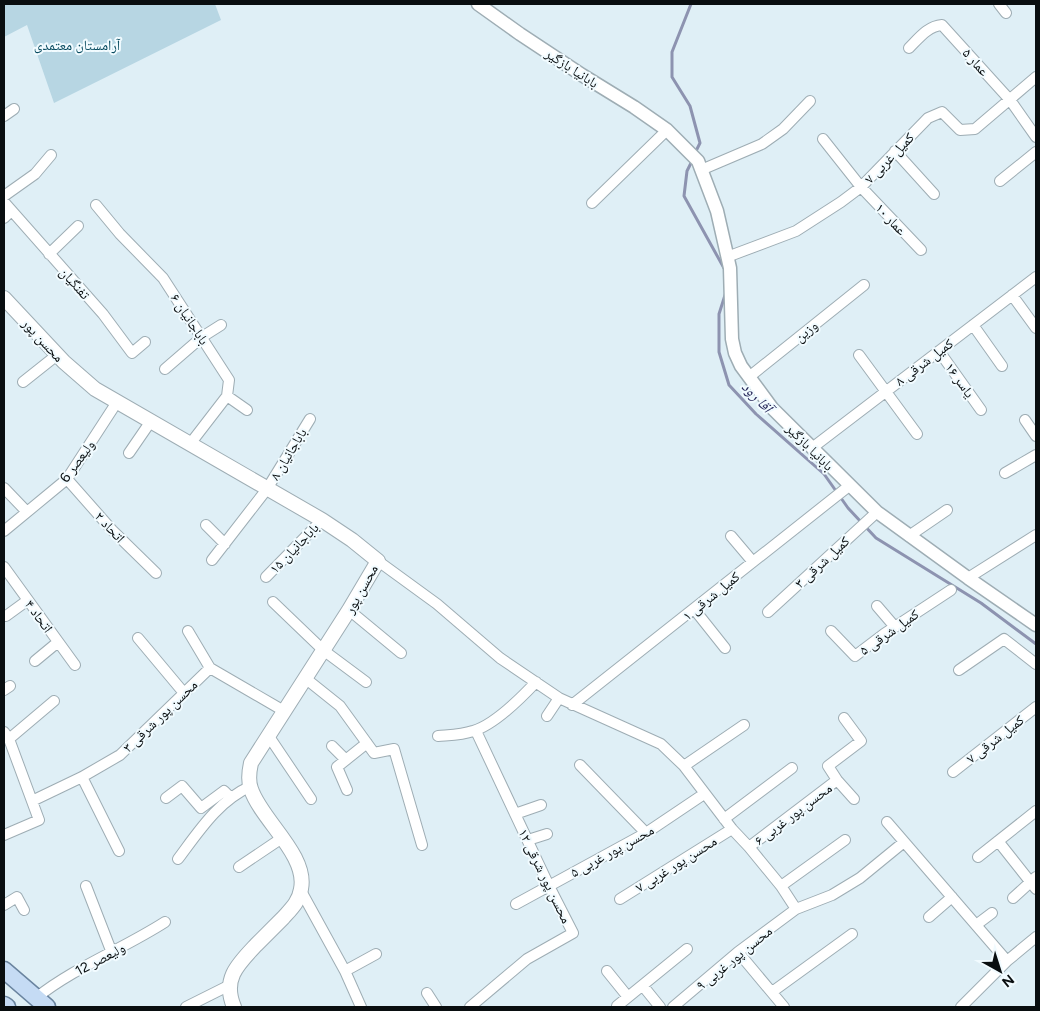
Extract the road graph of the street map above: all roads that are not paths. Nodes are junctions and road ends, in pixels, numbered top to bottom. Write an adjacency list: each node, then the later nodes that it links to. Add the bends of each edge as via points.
1 (478, 4): 10 (street, بابانیا بازگیر)
2 (1000, 4): 3 (street)
3 (1006, 13)
4 (909, 48): 6 (street, عمار ۵, via 927,30 942,25)
5 (1036, 77): 6 (street, کمیل غربی ۷)
6 (1010, 100): 11 (street, عمار ۵); 13 (street, کمیل غربی ۷, via 975,129 960,130 942,112 928,118)
7 (810, 101): 16 (street, via 783,129 762,144)
8 (14, 109): 9 (street)
9 (4, 116)
10 (672, 135): 16 (street, بابانیا بازگیر); 22 (street)
11 (1036, 137)
12 (822, 139): 18 (street, عمار ۱۰)
13 (896, 150): 18 (street, کمیل غربی ۷); 19 (street)
14 (1036, 152): 17 (street)
15 (51, 155): 20 (street, via 35,174)
16 (700, 166): 28 (street, بابانیا بازگیر, via 717,211)
17 (1000, 181)
18 (861, 187): 26 (street, عمار ۱۰); 28 (street, کمیل غربی ۷, via 796,231)
19 (934, 194)
20 (4, 196)
21 (4, 202): 24 (street, تفنگیان)
22 (592, 203)
23 (96, 205): 36 (street, باباجانیان ۶, via 163,278)
24 (8, 214): 27 (street, تفنگیان)
25 (78, 226): 27 (street)
26 (921, 250)
27 (49, 254): 37 (street, تفنگیان, via 103,314 132,353)
28 (727, 257): 43 (street, بابانیا بازگیر, via 732,339 735,354)
29 (1036, 277): 31 (street, کمیل شرقی ۸)
30 (864, 285): 43 (street, وزین)
31 (1012, 295): 34 (street, کمیل شرقی ۸); 35 (street)
32 (4, 298): 39 (main road, محسن پور)
33 (221, 325): 36 (street)
34 (973, 325): 38 (street, کمیل شرقی ۸); 41 (street)
35 (1036, 328)
36 (202, 337): 42 (street); 46 (street, باباجانیان ۶, via 229,380)
37 (145, 342)
38 (939, 351): 45 (street, کمیل شرقی ۸); 49 (street, یاسر ۱۶)
39 (57, 355): 44 (street); 47 (main road, محسن پور, via 86,383)
40 (859, 355): 45 (street)
41 (1002, 366)
42 (165, 369)
43 (749, 376): 56 (street, بابانیا بازگیر, via 772,408)
44 (23, 382)
45 (886, 392): 53 (street); 56 (street, کمیل شرقی ۸)
46 (227, 396): 48 (street); 55 (street)
47 (117, 402): 52 (main road, محسن پور); 60 (street, ولیعصر 6)
48 (247, 410)
49 (982, 410)
50 (310, 419): 63 (street, باباجانیان ۸)
51 (1025, 420): 54 (street)
52 (151, 421): 55 (main road, محسن پور); 57 (street)
53 (917, 434)
54 (1036, 436)
55 (190, 444): 63 (main road, محسن پور)
56 (812, 448): 61 (street, بابانیا بازگیر)
57 (129, 453)
58 (1036, 455): 59 (street)
59 (1005, 473)
60 (67, 479): 65 (street, ولیعصر 6); 78 (street, اتحاد ۲)
61 (849, 486): 66 (street, بابانیا بازگیر); 76 (street, کمیل شرقی ۱)
62 (4, 488): 65 (street)
63 (267, 488): 67 (main road, محسن پور); 73 (street, باباجانیان ۸)
64 (947, 510): 72 (street)
65 (27, 512): 69 (street, ولیعصر 6)
66 (877, 512): 72 (street, بابانیا بازگیر); 87 (street, کمیل شرقی ۳)
67 (322, 520): 75 (main road, محسن پور); 79 (street, باباجانیان ۱۵)
68 (206, 525): 73 (street)
69 (4, 531)
70 (1036, 535): 80 (street)
71 (732, 536): 76 (street)
72 (909, 536): 80 (street, بابانیا بازگیر)
73 (225, 544): 74 (street, باباجانیان ۸)
74 (212, 560)
75 (378, 561): 86 (main road, محسن پور); 105 (street, via 500,658)
76 (753, 562): 85 (street, کمیل شرقی ۱)
77 (4, 567): 82 (street, اتحاد ۴)
78 (156, 573)
79 (266, 576)
80 (968, 578): 89 (street, بابانیا بازگیر)
81 (951, 590): 90 (street, کمیل شرقی ۵)
82 (28, 600): 88 (street); 94 (street, اتحاد ۴)
83 (273, 602): 96 (street)
84 (877, 606): 90 (street)
85 (694, 609): 95 (street); 109 (street, کمیل شرقی ۱)
86 (349, 610): 96 (main road, محسن پور); 97 (street)
87 (768, 612)
88 (6, 616)
89 (1036, 625)
90 (895, 627): 92 (street, کمیل شرقی ۵, via 855,656)
91 (188, 630): 101 (street)
92 (831, 632)
93 (138, 638): 106 (street)
94 (58, 642): 98 (street); 100 (street, اتحاد ۴)
95 (725, 648)
96 (323, 650): 103 (main road, محسن پور); 104 (street)
97 (401, 653)
98 (35, 661)
99 (1036, 664): 102 (street, via 1004,640)
100 (75, 665)
101 (210, 668): 106 (street, محسن پور شرقی ۳); 111 (street)
102 (960, 670)
103 (305, 678): 111 (main road, محسن پور); 119 (street, via 340,706)
104 (366, 682)
105 (536, 682): 107 (street); 115 (street, via 513,705)
106 (184, 693): 126 (street, محسن پور شرقی ۳, via 120,755)
107 (559, 698): 109 (street); 112 (street)
108 (54, 702): 116 (street)
109 (572, 705): 123 (street, via 661,744)
110 (1036, 707): 125 (street, کمیل شرقی ۷)
111 (284, 711): 117 (main road, محسن پور)
112 (547, 716)
113 (844, 718): 127 (street, via 861,741 828,766)
114 (744, 725): 123 (street)
115 (476, 731): 118 (street); 138 (street, محسن پور شرقی ۱۲)
116 (6, 735): 135 (street)
117 (268, 735): 128 (main road, محسن پور, via 252,763); 133 (street)
118 (438, 736)
119 (367, 742): 121 (street); 150 (street, via 374,753 394,749)
120 (332, 746): 121 (street)
121 (346, 760): 129 (street, via 338,767)
122 (580, 765): 142 (street)
123 (684, 766): 130 (street)
124 (792, 768): 139 (street)
125 (953, 772)
126 (82, 777): 135 (street, محسن پور شرقی ۳); 152 (street)
127 (837, 780): 134 (street); 151 (street, محسن پور غربی ۶)
128 (251, 786): 131 (street); 145 (main road)
129 (347, 790)
130 (704, 794): 139 (street); 142 (street, محسن پور غربی ۵)
131 (230, 797): 132 (street, via 224,791 201,808 182,786); 154 (street, via 206,821)
132 (166, 798)
133 (311, 799)
134 (854, 799)
135 (32, 801): 144 (street, via 39,820)
136 (541, 805): 138 (street)
137 (1036, 811): 148 (street)
138 (515, 814): 146 (street, محسن پور شرقی ۱۲)
139 (724, 819): 141 (street)
140 (887, 822): 149 (street)
141 (732, 829): 151 (street); 163 (street, محسن پور غربی ۷)
142 (646, 833): 158 (street, محسن پور غربی ۵)
143 (547, 834): 146 (street)
144 (4, 835)
145 (282, 838): 155 (street); 160 (main road, via 299,865)
146 (528, 840): 158 (street, محسن پور شرقی ۱۲)
147 (845, 840): 159 (street)
148 (998, 841): 153 (street); 156 (street)
149 (904, 842): 161 (street); 166 (street, محسن پور غربی ۹, via 853,883)
150 (422, 845)
151 (749, 847): 159 (street)
152 (120, 851)
153 (978, 857)
154 (178, 859)
155 (239, 868)
156 (1034, 883): 162 (street)
157 (86, 886): 176 (street)
158 (549, 886): 164 (street, محسن پور غربی ۵); 195 (street, محسن پور شرقی ۱۲, via 573,933 528,959)
159 (781, 886): 166 (street)
160 (301, 891): 180 (street); 182 (main road, via 294,907 236,967)
161 (952, 897): 169 (street); 171 (street)
162 (1013, 898)
163 (620, 899)
164 (516, 904)
165 (4, 905): 167 (street, via 17,897)
166 (796, 909): 175 (street, محسن پور غربی ۹)
167 (24, 910)
168 (992, 913): 171 (street)
169 (929, 917)
170 (164, 922): 176 (street, ولیعصر 12)
171 (976, 926): 178 (street)
172 (852, 934): 184 (street)
173 (1036, 937): 178 (street)
174 (687, 949): 183 (street)
175 (738, 952): 184 (street); 197 (street, محسن پور غربی ۹)
176 (112, 953): 187 (street, ولیعصر 12, via 54,983)
177 (376, 954): 180 (street)
178 (1007, 961): 199 (street)
179 (4, 970): 187 (main road)
180 (345, 971): 193 (street)
181 (607, 971): 186 (street)
182 (230, 984): 191 (street); 192 (main road)
183 (642, 986): 186 (street); 196 (street)
184 (772, 992): 198 (street)
185 (427, 993): 194 (street)
186 (628, 997): 189 (street)
187 (41, 1003)
188 (4, 1005): 190 (main road)
189 (617, 1006)
190 (7, 1007)
191 (186, 1007)
192 (234, 1007)
193 (361, 1007)
194 (436, 1007)
195 (470, 1007)
196 (660, 1007)
197 (673, 1007)
198 (784, 1007)
199 (961, 1007)

